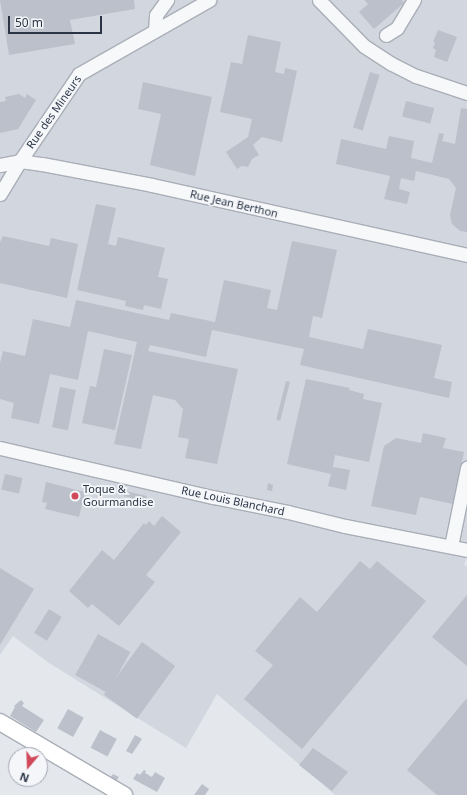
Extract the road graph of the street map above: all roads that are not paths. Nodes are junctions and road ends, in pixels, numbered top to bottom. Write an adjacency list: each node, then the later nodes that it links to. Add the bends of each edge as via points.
1 (167, 0): 5 (street, via 156,15)
2 (209, 0): 5 (street, Rue des Mineurs)
3 (319, 0): 7 (street, via 364,46 392,64 416,76)
4 (414, 0): 6 (street, via 397,28)
5 (155, 30): 8 (street, Rue des Mineurs, via 79,74)
6 (386, 35)
7 (467, 93)
8 (20, 161): 9 (street, Rue Jean Berthon); 10 (street, Rue des Mineurs); 11 (street, Rue Jean Berthon, via 152,186)
9 (0, 165)
10 (0, 194)
11 (467, 255)
12 (0, 448): 14 (street, Rue Louis Blanchard, via 345,526)
13 (467, 468): 14 (street)
14 (451, 546): 15 (street, Rue Louis Blanchard)
15 (467, 550)
16 (0, 722): 17 (main road)
17 (124, 795)

